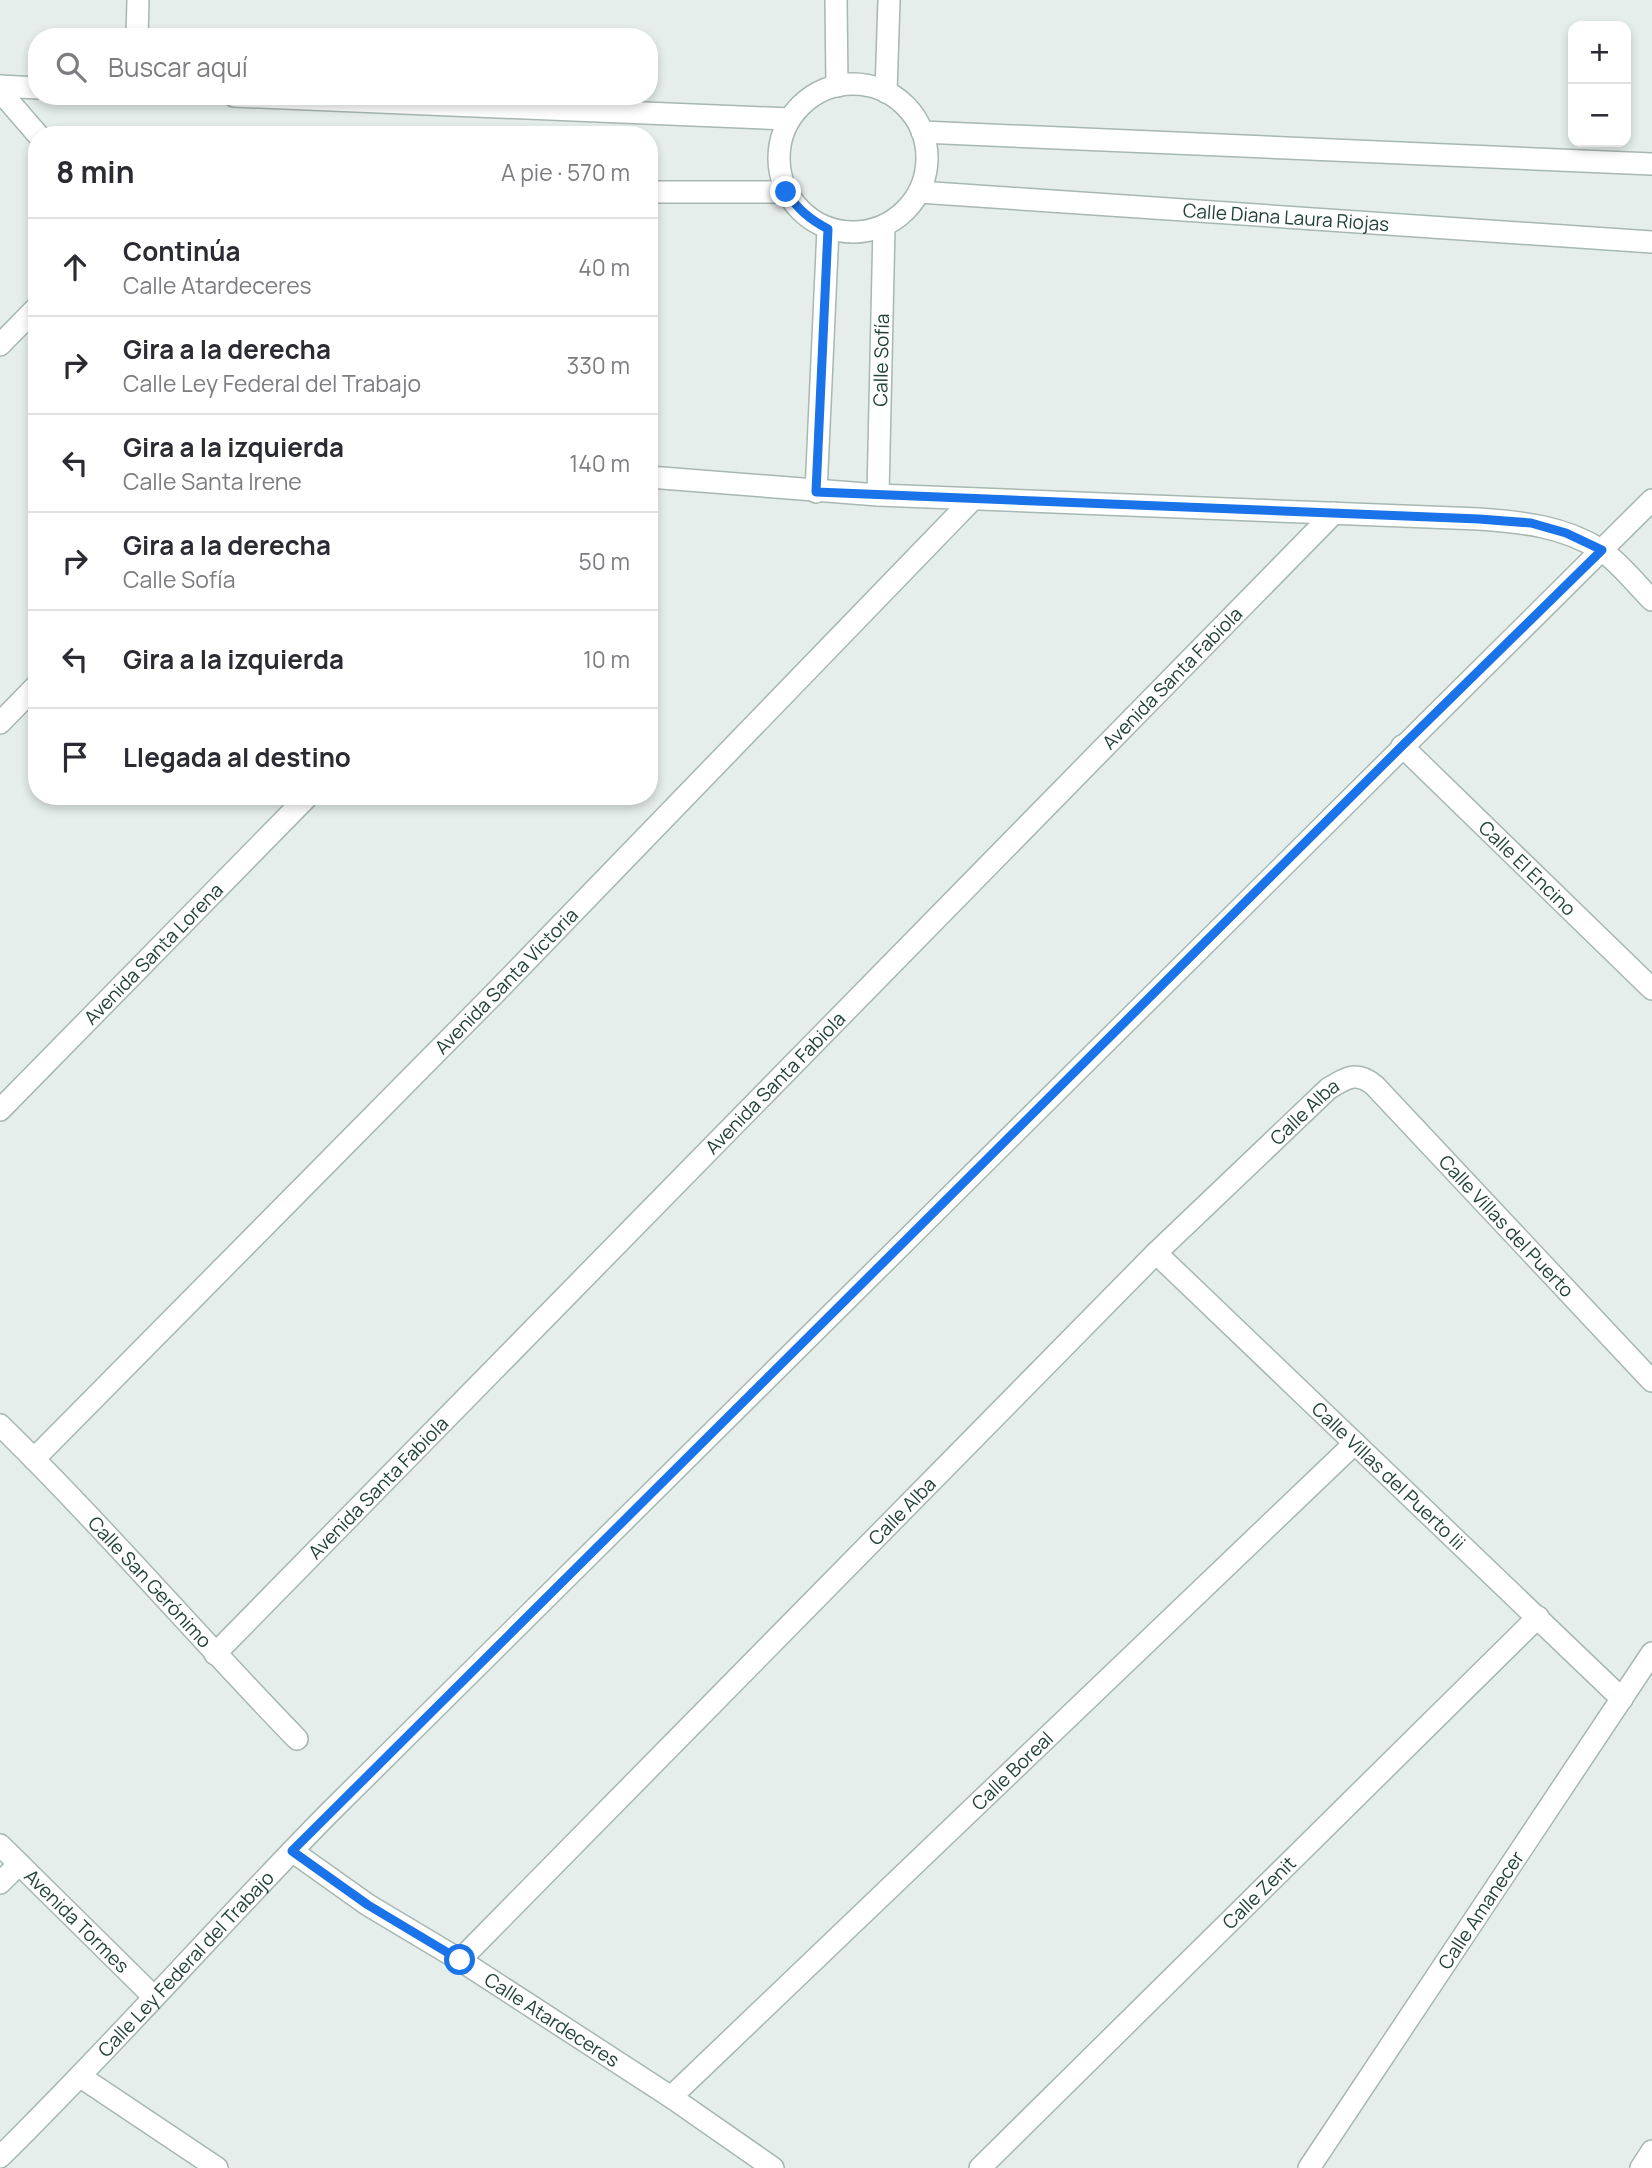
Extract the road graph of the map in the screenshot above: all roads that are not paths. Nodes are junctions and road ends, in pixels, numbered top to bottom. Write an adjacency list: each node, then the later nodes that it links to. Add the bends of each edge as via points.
1 (138, 0): 4 (street)
2 (836, 0): 5 (street)
3 (890, 0): 8 (street)
4 (137, 28)
5 (837, 86): 8 (street, via 862,84); 10 (street, via 818,92)
6 (0, 88): 7 (street); 11 (street)
7 (28, 88)
8 (886, 92): 12 (street, via 908,109)
9 (451, 105): 10 (street)
10 (789, 119): 15 (street, via 779,143 779,168)
11 (31, 126)
12 (922, 132): 13 (street); 16 (street, via 926,173)
13 (1652, 163)
14 (658, 192): 15 (street)
15 (786, 192): 18 (street, via 797,208)
16 (919, 192): 17 (street, via 904,212); 19 (street, Calle Diana Laura Riojas)
17 (884, 226): 18 (street, via 856,233); 24 (street, Calle Sofía)
18 (828, 229): 23 (street)
19 (1652, 242)
20 (28, 316): 21 (street)
21 (0, 345)
22 (658, 478): 23 (street)
23 (816, 492): 24 (street)
24 (878, 495): 26 (street)
25 (1652, 499): 28 (street, Calle Ley Federal del Trabajo)
26 (972, 500): 27 (street); 41 (street, Avenida Santa Victoria, via 497,991)
27 (1334, 513): 28 (street, via 1531,523); 44 (street, Avenida Santa Fabiola)
28 (1602, 550): 29 (street); 32 (street, Calle Ley Federal del Trabajo)
29 (1652, 600)
30 (28, 694): 31 (street)
31 (0, 723)
32 (1402, 746): 34 (street, Calle El Encino); 48 (street, Calle Ley Federal del Trabajo)
33 (299, 805): 36 (street, Avenida Santa Lorena)
34 (1652, 989)
35 (1356, 1076): 37 (street, Calle Alba, via 1328,1089); 38 (street, Calle Villas del Puerto, via 1375,1086)
36 (0, 1110)
37 (1156, 1254): 40 (street, Calle Villas del Puerto Iii); 51 (street, Calle Alba)
38 (1652, 1381)
39 (0, 1425): 41 (street, Calle San Gerónimo)
40 (1355, 1443): 42 (street, Calle Villas del Puerto Iii); 54 (street, Calle Boreal)
41 (34, 1459): 44 (street, Calle San Gerónimo)
42 (1538, 1617): 45 (street, Calle Villas del Puerto Iii); 59 (street, Calle Zenit)
43 (1652, 1653): 45 (street, Calle Amanecer)
44 (215, 1654): 46 (street, Calle San Gerónimo)
45 (1622, 1699): 60 (street, Calle Amanecer)
46 (298, 1739)
47 (0, 1845): 49 (street, Avenida Tormes)
48 (292, 1851): 51 (street, Calle Atardeceres, via 368,1905); 52 (street, Calle Ley Federal del Trabajo)
49 (19, 1864): 50 (street); 52 (street, Avenida Tormes)
50 (0, 1883)
51 (460, 1960): 54 (street, Calle Atardeceres)
52 (154, 1997): 53 (street, Calle Ley Federal del Trabajo)
53 (81, 2077): 56 (street, Calle Ley Federal del Trabajo); 58 (street)
54 (671, 2097): 57 (street, Calle Atardeceres)
55 (1652, 2151): 61 (street)
56 (0, 2157)
57 (768, 2167)
58 (215, 2168)
59 (980, 2168)
60 (1309, 2168)
61 (1641, 2168)

